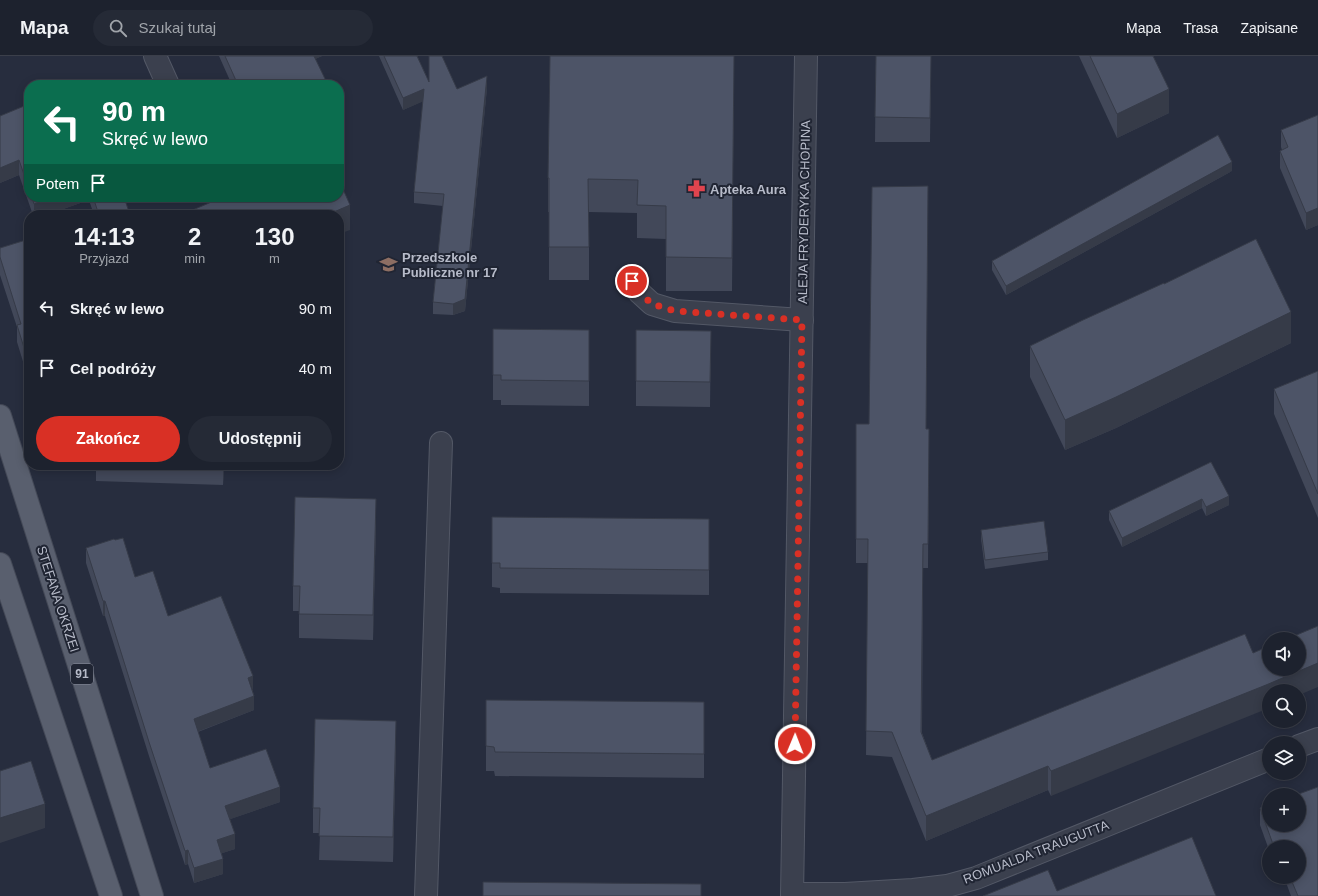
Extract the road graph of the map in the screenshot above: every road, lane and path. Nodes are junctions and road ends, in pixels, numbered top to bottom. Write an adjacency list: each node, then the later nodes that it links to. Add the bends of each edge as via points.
1 (155, 56): 3 (street)
2 (806, 56): 5 (street, ALEJA FRYDERYKA CHOPINA)
3 (166, 80)
4 (632, 281): 5 (street, via 652,304 675,311)
5 (802, 320): 12 (street, ALEJA FRYDERYKA CHOPINA)
6 (0, 416): 14 (main road, STEFANA OKRZEI / 91)
7 (441, 443): 15 (street)
8 (2, 572): 13 (main road)
9 (1318, 739): 10 (street)
10 (1306, 743)
11 (1262, 762): 12 (street, ROMUALDA TRAUGUTTA, via 976,878 947,886 913,890)
12 (792, 895)
13 (111, 896)
14 (152, 896)
15 (426, 896)

